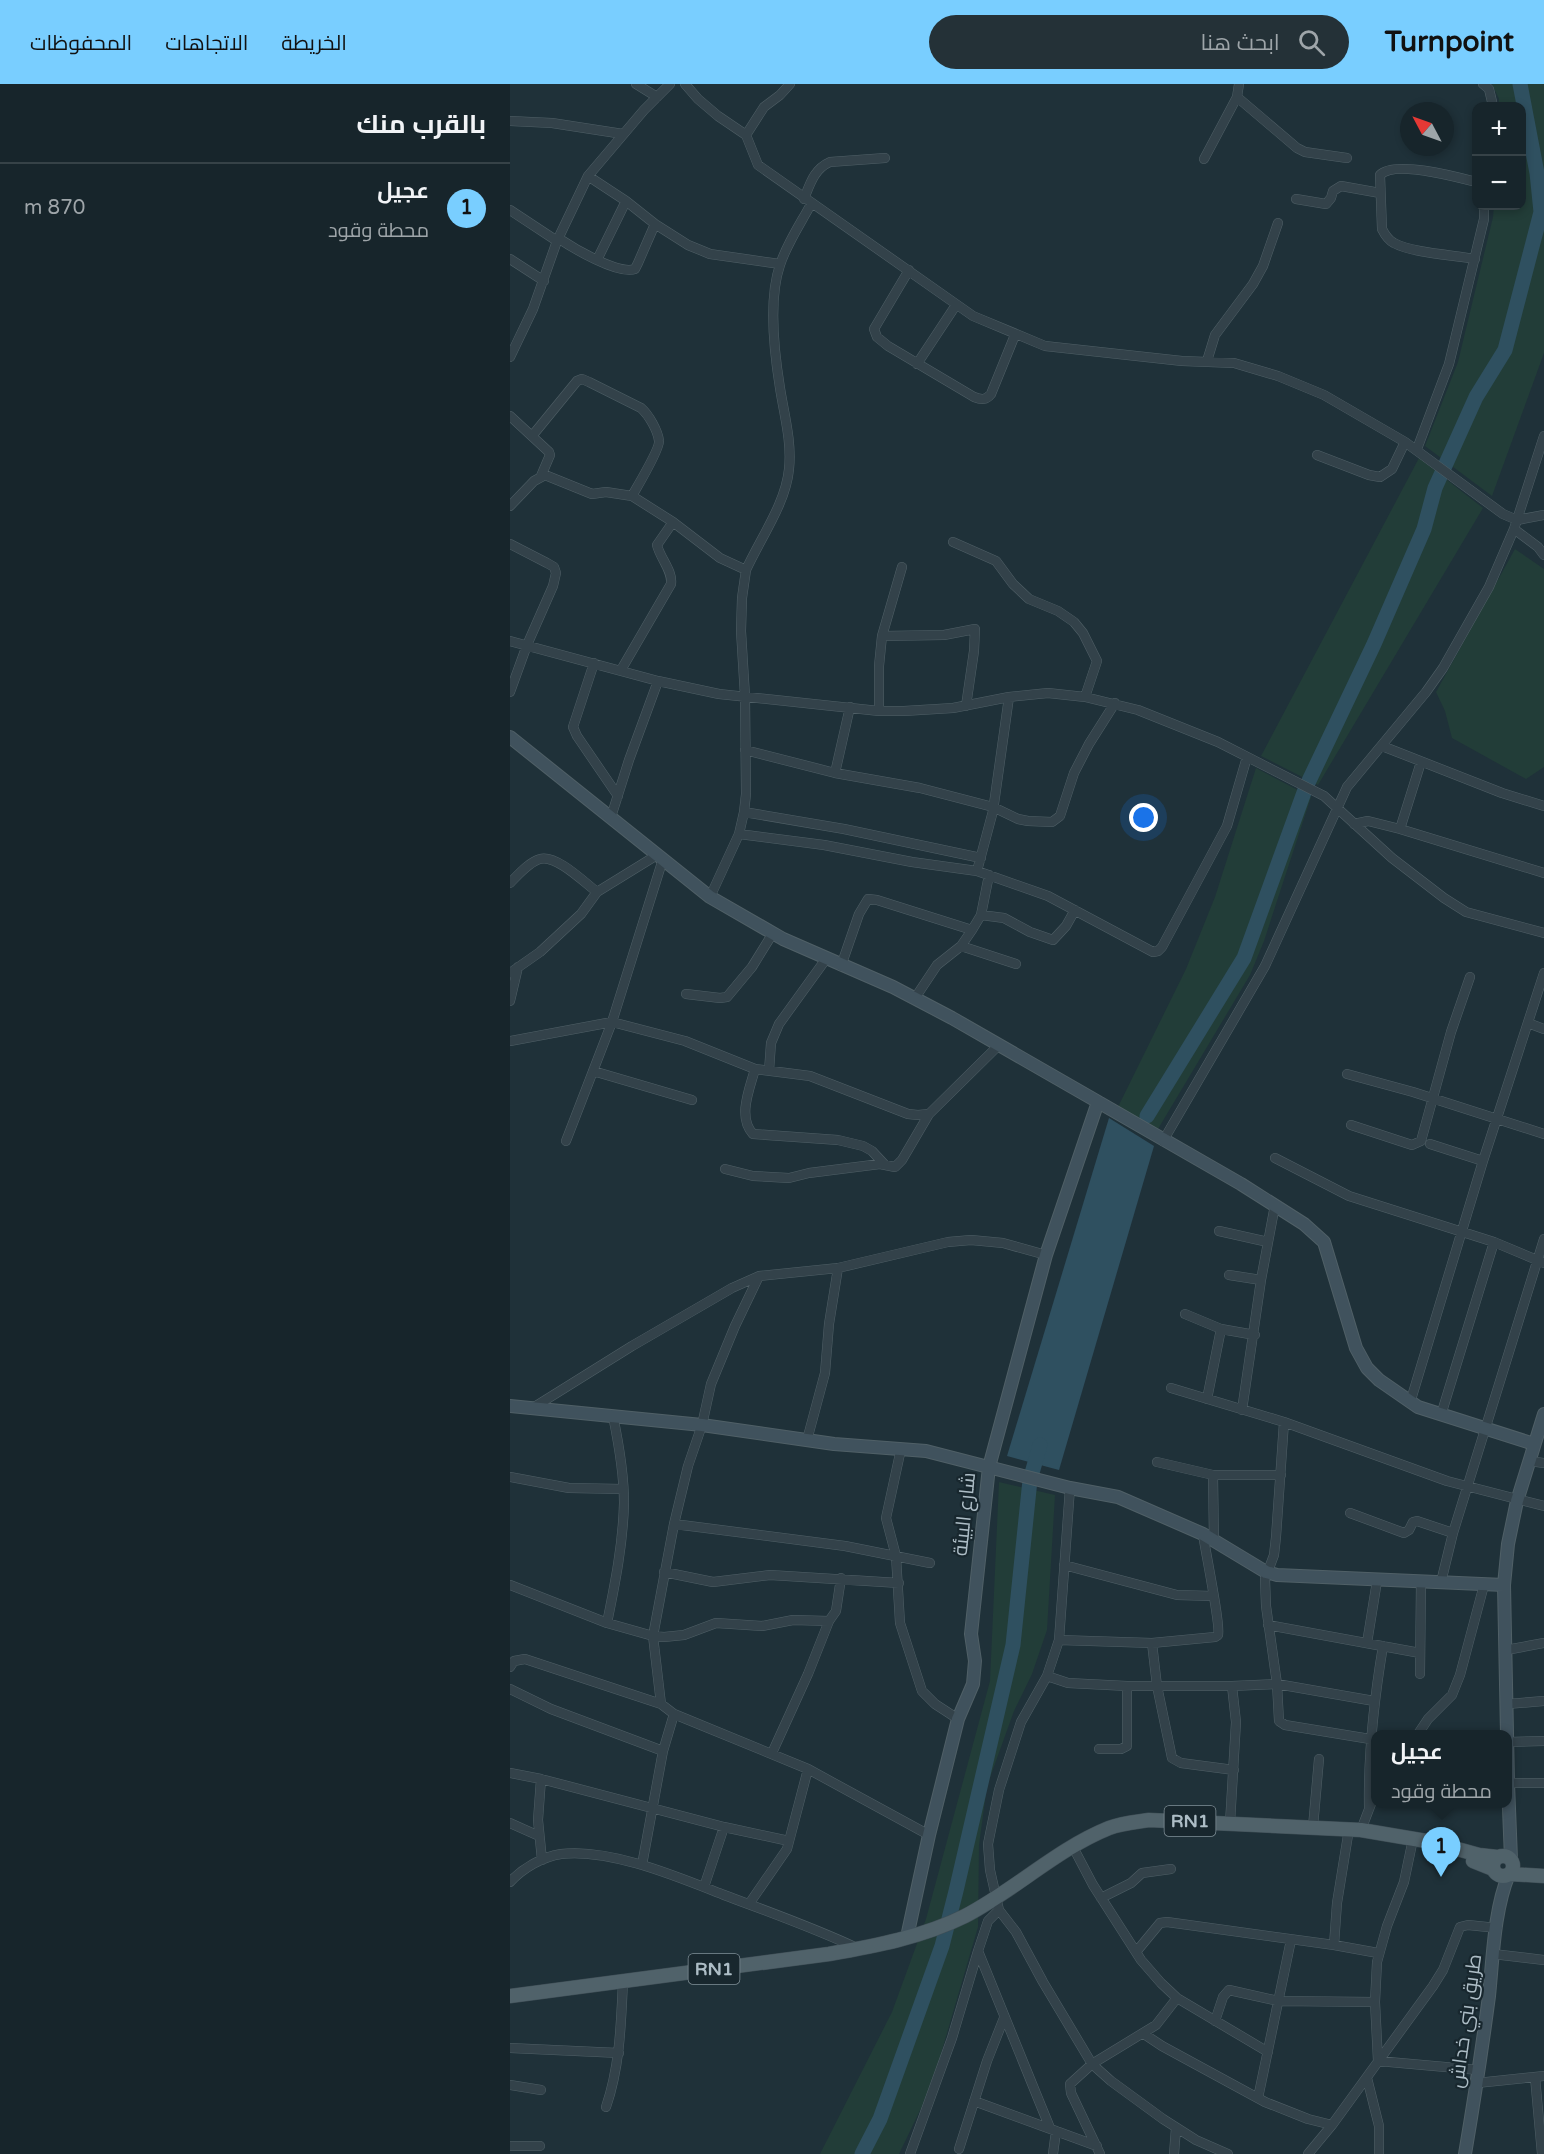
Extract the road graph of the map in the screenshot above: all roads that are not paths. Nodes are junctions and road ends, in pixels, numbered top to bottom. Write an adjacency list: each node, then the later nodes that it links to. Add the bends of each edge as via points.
1 (636, 84): 7 (street)
2 (670, 84): 7 (street)
3 (686, 84): 12 (street, via 718,116)
4 (790, 84): 12 (street, via 764,107)
5 (1239, 84): 8 (street)
6 (1483, 84): 9 (street, via 1489,89)
7 (657, 97): 11 (street)
8 (1237, 97): 14 (street, via 1297,148); 15 (street)
9 (1492, 102)
10 (510, 121): 11 (street)
11 (622, 134): 16 (street)
12 (746, 135): 21 (street, via 758,165)
13 (885, 158): 21 (street, via 824,165 812,178)
14 (1347, 158)
15 (1204, 159)
16 (588, 176): 20 (street); 26 (street)
17 (1472, 181): 18 (street, via 1439,173 1391,169 1380,175)
18 (1380, 192): 19 (street, via 1341,186 1333,190 1326,204); 28 (street, via 1382,229 1393,243)
19 (1296, 199)
20 (626, 201): 25 (street); 29 (street)
21 (808, 201): 30 (street); 31 (street)
22 (510, 210): 26 (street)
23 (1484, 210): 28 (street)
24 (1278, 223): 36 (street, via 1263,266 1215,335)
25 (655, 224): 29 (street, via 635,269 629,271); 30 (street, via 710,254)
26 (558, 240): 29 (street); 32 (street)
27 (510, 258): 32 (street)
28 (1475, 259): 42 (street, via 1449,364)
29 (597, 260)
30 (780, 264): 54 (street, via 775,345 790,451 789,469 783,494)
31 (909, 270): 33 (street); 37 (street, via 874,333)
32 (544, 281): 35 (street)
33 (956, 305): 34 (street); 37 (street)
34 (1015, 335): 36 (street, via 1063,349); 37 (street, via 986,399 974,397)
35 (510, 357)
36 (1207, 362): 41 (street, via 1247,365 1278,376 1324,395)
37 (917, 364)
38 (510, 416): 39 (street)
39 (532, 436): 44 (street, via 550,455); 45 (street, via 577,381 589,382 641,408 659,441)
40 (1544, 436): 49 (street)
41 (1405, 442): 42 (street); 43 (street, via 1392,469 1380,477)
42 (1417, 450): 49 (street)
43 (1317, 455)
44 (541, 476): 45 (street, via 591,494); 46 (street)
45 (632, 496): 48 (street)
46 (510, 506)
47 (1544, 515): 49 (street)
48 (674, 522): 54 (street, via 720,558); 59 (street, via 657,545 671,584)
49 (1516, 525): 52 (street); 70 (street, via 1489,587 1443,669)
50 (953, 542): 64 (street, via 996,561 1029,599 1074,622 1097,661)
51 (510, 544): 57 (street, via 547,562 556,573)
52 (1544, 555)
53 (902, 567): 55 (street)
54 (746, 570): 62 (street, via 741,631)
55 (882, 636): 66 (street, via 975,629); 68 (street)
56 (510, 640): 57 (street)
57 (527, 645): 58 (street); 61 (street)
58 (594, 663): 59 (street); 75 (street, via 573,727)
59 (621, 670): 60 (street)
60 (658, 681): 62 (street); 75 (street)
61 (510, 692)
62 (745, 696): 67 (street); 71 (street)
63 (1009, 697): 64 (street, via 1048,693); 66 (street); 77 (street)
64 (1085, 697): 65 (street)
65 (1115, 703): 72 (street, via 1170,721); 77 (street, via 1074,772 1058,819 1028,821)
66 (966, 706): 68 (street)
67 (850, 707): 68 (street); 74 (street)
68 (879, 711)
69 (510, 737): 80 (street)
70 (1382, 746): 73 (street); 78 (street, via 1351,781)
71 (745, 750): 74 (street); 79 (street)
72 (1247, 757): 78 (street, via 1324,796); 92 (street, via 1227,826 1158,951 1153,952)
73 (1421, 762): 76 (street); 82 (street)
74 (835, 773): 77 (street, via 920,788)
75 (618, 796): 80 (street)
76 (1544, 806)
77 (993, 807): 85 (street)
78 (1338, 808): 81 (street); 125 (street, via 1265,966)
79 (744, 812): 83 (street); 85 (street)
80 (611, 817): 84 (street)
81 (1354, 824): 82 (street, via 1368,821); 96 (street, via 1392,858 1466,912)
82 (1400, 829): 87 (street)
83 (739, 834): 86 (street); 91 (street)
84 (660, 857): 90 (street); 91 (street); 108 (street)
85 (981, 858): 86 (street)
86 (977, 871): 88 (street)
87 (1544, 873)
88 (988, 874): 92 (street, via 1037,891); 93 (street)
89 (510, 883): 90 (street, via 532,863 548,858)
90 (597, 892): 101 (street, via 581,914)
91 (710, 897): 95 (street)
92 (1075, 910): 93 (street, via 1053,940 1004,918)
93 (981, 915): 94 (street)
94 (972, 930): 97 (street); 100 (street, via 868,899)
95 (773, 933): 98 (street); 105 (street, via 727,997)
96 (1544, 933)
97 (961, 946): 99 (street); 106 (street, via 937,965)
98 (826, 959): 100 (street); 115 (street, via 779,1024 771,1043)
99 (1016, 964)
100 (842, 966): 106 (street)
101 (518, 967): 102 (street); 107 (street)
102 (510, 973)
103 (1544, 973): 109 (street)
104 (1470, 977): 117 (street)
105 (686, 994)
106 (915, 998): 112 (street)
107 (510, 1001)
108 (612, 1022): 111 (street); 113 (street, via 685,1041); 114 (street)
109 (1528, 1023): 110 (street); 121 (street)
110 (1544, 1029)
111 (510, 1041)
112 (999, 1045): 119 (street); 120 (street)
113 (755, 1069): 115 (street); 129 (street, via 746,1102 748,1127 753,1134 838,1140 863,1146)
114 (593, 1071): 118 (street); 124 (street)
115 (769, 1071): 120 (street, via 810,1076 908,1114)
116 (1347, 1074): 117 (street)
117 (1434, 1099): 121 (street); 122 (street, via 1423,1136 1415,1145)
118 (692, 1100)
119 (1098, 1102): 125 (street); 137 (street, شارع البيئة)
120 (929, 1114): 129 (street, via 898,1165)
121 (1497, 1118): 123 (street); 128 (street)
122 (1351, 1125)
123 (1544, 1134)
124 (566, 1141)
125 (1162, 1141): 131 (street)
126 (1430, 1144): 128 (street)
127 (1275, 1158): 133 (street, via 1348,1196)
128 (1483, 1161): 133 (street)
129 (885, 1165): 130 (street, via 789,1178 753,1176)
130 (725, 1169)
131 (1275, 1205): 135 (street); 148 (street, via 1324,1242 1360,1357 1379,1380)
132 (1219, 1231): 135 (street)
133 (1460, 1232): 136 (street); 148 (street)
134 (1544, 1239): 138 (street)
135 (1268, 1242): 142 (street)
136 (1494, 1242): 138 (street); 153 (street)
137 (1047, 1255): 139 (street, via 1003,1243 971,1240); 164 (street, شارع البيئة)
138 (1541, 1262): 157 (street)
139 (838, 1268): 141 (street); 158 (street, via 828,1355)
140 (1228, 1275): 142 (street)
141 (759, 1276): 150 (street, via 652,1334); 156 (street, via 718,1365)
142 (1261, 1280): 145 (street)
143 (1185, 1314): 144 (street)
144 (1221, 1329): 145 (street); 147 (street)
145 (1255, 1335): 151 (street)
146 (1171, 1388): 147 (street)
147 (1207, 1399): 151 (street)
148 (1410, 1403): 153 (street)
149 (510, 1406): 150 (street)
150 (531, 1409): 154 (street)
151 (1242, 1410): 155 (street)
152 (1544, 1414): 159 (street)
153 (1441, 1415): 157 (street)
154 (613, 1416): 156 (street); 170 (street)
155 (1284, 1422): 166 (street); 168 (street)
156 (702, 1425): 158 (street); 174 (street)
157 (1486, 1429): 159 (street); 168 (street)
158 (807, 1440): 160 (street)
159 (1534, 1444): 161 (street)
160 (901, 1449): 164 (street, via 926,1451); 177 (street, via 886,1518)
161 (1529, 1461): 163 (street); 171 (street)
162 (1157, 1462): 165 (street)
163 (1544, 1463)
164 (989, 1467): 169 (street); 215 (street, شارع البيئة, via 971,1634 975,1672)
165 (1213, 1475): 166 (street); 176 (street)
166 (1281, 1475): 181 (street, via 1274,1555)
167 (510, 1477): 170 (street, via 569,1488)
168 (1467, 1487): 171 (street); 175 (street)
169 (1070, 1488): 176 (street, via 1118,1497); 179 (street)
170 (623, 1489): 192 (street, via 620,1558)
171 (1517, 1501): 172 (street); 189 (street)
172 (1544, 1506)
173 (1350, 1513): 175 (street, via 1404,1533 1417,1521)
174 (674, 1524): 177 (street); 180 (street)
175 (1453, 1533): 185 (street)
176 (1208, 1538): 181 (street); 190 (street)
177 (896, 1556): 178 (street); 186 (street)
178 (930, 1563)
179 (1064, 1565): 190 (street, via 1178,1595); 195 (street)
180 (664, 1572): 182 (street, via 713,1582 770,1575); 194 (street)
181 (1266, 1572): 183 (street); 193 (street)
182 (841, 1578): 186 (street); 191 (street, via 838,1604)
183 (1377, 1581): 184 (street); 197 (street)
184 (1421, 1581): 185 (street); 201 (street)
185 (1441, 1582): 188 (street)
186 (899, 1583): 215 (street, via 900,1623 922,1691)
187 (510, 1585): 192 (street)
188 (1484, 1585): 189 (street); 216 (street, via 1452,1695)
189 (1504, 1585): 200 (street)
190 (1213, 1596): 196 (street, via 1220,1624 1218,1635)
191 (829, 1621): 194 (street, via 793,1620 762,1626 716,1623 684,1635); 223 (street)
192 (607, 1623): 194 (street)
193 (1268, 1625): 197 (street); 205 (street)
194 (653, 1636): 212 (street)
195 (1059, 1640): 196 (street); 204 (street)
196 (1152, 1643): 207 (street)
197 (1367, 1643): 199 (street)
198 (1544, 1643): 200 (street)
199 (1383, 1646): 201 (street); 210 (street)
200 (1506, 1650): 213 (street)
201 (1420, 1653): 203 (street)
202 (510, 1667): 212 (street, via 514,1661 525,1659)
203 (1420, 1674)
204 (1047, 1676): 206 (street, via 1068,1683); 255 (street, via 1021,1722 999,1790 988,1844)
205 (1277, 1684): 208 (street); 210 (street); 218 (street, via 1281,1723)
206 (1127, 1686): 207 (street); 221 (street, via 1127,1746)
207 (1157, 1686): 208 (street); 226 (street, via 1175,1761)
208 (1232, 1686): 226 (street, via 1236,1722)
209 (510, 1689): 222 (street, via 551,1709)
210 (1374, 1701): 218 (street)
211 (1544, 1701): 213 (street)
212 (661, 1704): 214 (street)
213 (1507, 1704): 217 (street)
214 (674, 1714): 222 (street); 223 (street)
215 (958, 1719): 240 (street, شارع البيئة)
216 (1421, 1730)
217 (1507, 1730)
218 (1370, 1739): 233 (street)
219 (1544, 1741): 220 (street)
220 (1512, 1742)
221 (1099, 1749)
222 (663, 1751): 232 (street)
223 (772, 1753): 225 (street)
224 (1320, 1759): 238 (street)
225 (808, 1769): 240 (street); 243 (street)
226 (1234, 1770): 236 (street)
227 (510, 1773): 228 (street)
228 (541, 1779): 232 (street); 241 (street)
229 (1512, 1783): 230 (street)
230 (1544, 1783)
231 (1371, 1805): 233 (street)
232 (654, 1808): 237 (street); 246 (street)
233 (1369, 1808): 239 (street)
234 (1509, 1808): 247 (street)
235 (510, 1823): 241 (street)
236 (1230, 1823): 238 (main road, RN1); 244 (main road, RN1, via 1128,1823 1111,1827)
237 (724, 1827): 243 (street); 252 (street)
238 (1313, 1827): 239 (main road, RN1)
239 (1355, 1829): 242 (main road, RN1); 259 (street, via 1337,1903)
240 (929, 1835): 257 (street, شارع البيئة)
241 (539, 1836): 245 (street)
242 (1418, 1840): 247 (main road, RN1, via 1443,1851); 263 (street)
243 (789, 1841): 254 (street)
244 (1073, 1847): 253 (street); 255 (main road, RN1)
245 (542, 1860): 246 (street, via 561,1854 582,1855); 251 (street)
246 (642, 1865): 252 (street)
247 (1504, 1865): 248 (main road, RN1); 250 (main road, RN1); 256 (street, طريق بني خداش)
248 (1544, 1868)
249 (1171, 1869): 253 (street, via 1142,1873)
250 (1544, 1876)
251 (510, 1882)
252 (704, 1887): 254 (street)
253 (1101, 1898): 262 (street)
254 (749, 1904): 260 (street)
255 (998, 1904): 257 (main road, RN1, via 978,1908); 261 (street); 278 (street)
256 (1497, 1928): 264 (street, طريق بني خداش); 277 (street, via 1460,1927 1443,1970)
257 (912, 1936): 260 (main road, RN1)
258 (1291, 1940): 259 (street); 262 (street, via 1163,1922); 269 (street)
259 (1334, 1945): 263 (street)
260 (859, 1949): 266 (main road, RN1)
261 (978, 1951): 271 (street); 295 (street)
262 (1136, 1952): 268 (street)
263 (1378, 1953): 270 (street)
264 (1493, 1954): 265 (street); 279 (street, طريق بني خداش)
265 (1544, 1960)
266 (623, 1980): 267 (main road, RN1); 276 (street)
267 (510, 1996)
268 (1177, 1998): 272 (street); 273 (street)
269 (1278, 2001): 270 (street); 272 (street, via 1229,1990); 275 (street)
270 (1375, 2002): 277 (street)
271 (1004, 2018): 286 (street); 290 (street)
272 (1215, 2020): 275 (street)
273 (1144, 2034): 278 (street); 285 (street)
274 (510, 2048): 276 (street)
275 (1268, 2052): 285 (street)
276 (619, 2053): 287 (street)
277 (1378, 2061): 279 (street); 281 (street)
278 (1092, 2064): 289 (street); 294 (street, via 1074,2078 1070,2087)
279 (1479, 2070): 282 (street, طريق بني خداش)
280 (1540, 2076): 282 (street); 302 (street)
281 (1367, 2078): 288 (street); 300 (street, via 1379,2126)
282 (1477, 2083): 301 (street, طريق بني خداش)
283 (510, 2085): 284 (street)
284 (541, 2090)
285 (1258, 2098): 288 (street)
286 (974, 2101): 290 (street); 293 (street)
287 (606, 2107)
288 (1332, 2126): 299 (street)
289 (1176, 2128): 297 (street); 298 (street)
290 (1053, 2129): 294 (street); 296 (street)
291 (510, 2146): 292 (street)
292 (540, 2146)
293 (959, 2148)
294 (1098, 2150)
295 (910, 2154)
296 (1053, 2154)
297 (1174, 2154)
298 (1228, 2154)
299 (1308, 2154)
300 (1379, 2154)
301 (1465, 2154)
302 (1542, 2154)

